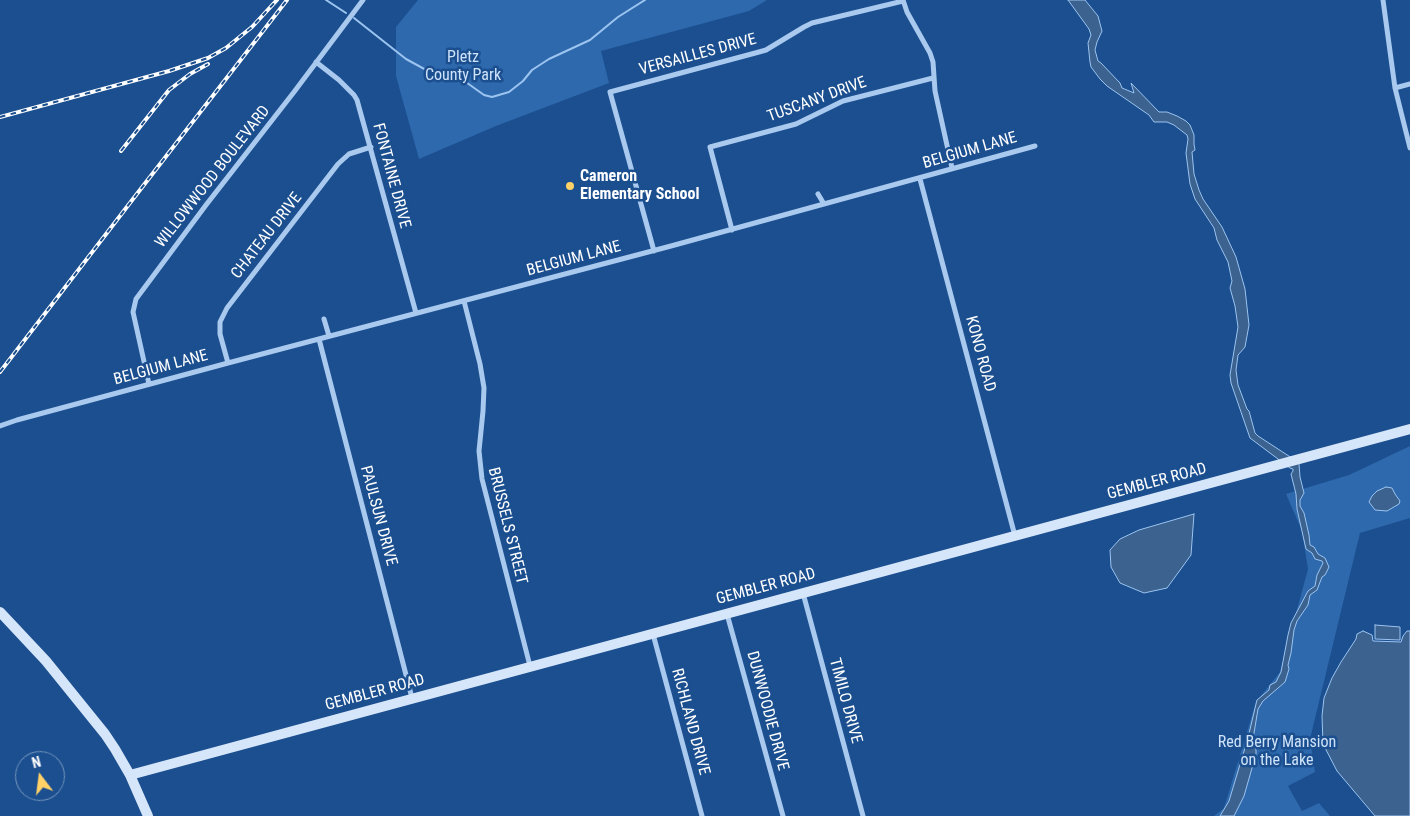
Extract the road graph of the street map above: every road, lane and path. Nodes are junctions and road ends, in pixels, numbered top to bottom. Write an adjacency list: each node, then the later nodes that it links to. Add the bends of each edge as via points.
1 (363, 0): 4 (street, WILLOWWOOD BOULEVARD)
2 (1384, 0): 7 (street)
3 (903, 1): 5 (street, via 930,53); 16 (street, VERSAILLES DRIVE, via 812,23 766,50 610,92)
4 (316, 62): 9 (street, FONTAINE DRIVE, via 354,95); 23 (street, WILLOWWOOD BOULEVARD, via 136,299 133,312)
5 (933, 78): 11 (street); 15 (street, TUSCANY DRIVE, via 843,100 796,124 710,147)
6 (1410, 84): 7 (street)
7 (1395, 88): 10 (street)
8 (1035, 146): 11 (street, BELGIUM LANE)
9 (371, 147): 18 (street, FONTAINE DRIVE); 22 (street, CHATEAU DRIVE, via 342,159 223,314 220,334)
10 (1410, 148)
11 (952, 168): 12 (street, BELGIUM LANE)
12 (920, 178): 14 (street, BELGIUM LANE); 26 (street, KONO ROAD)
13 (818, 194): 14 (street)
14 (824, 204): 15 (street, BELGIUM LANE)
15 (732, 230): 16 (street, BELGIUM LANE)
16 (654, 251): 17 (street, BELGIUM LANE)
17 (464, 301): 18 (street, BELGIUM LANE); 31 (street, BRUSSELS STREET, via 483,376 484,405 479,451 482,480)
18 (416, 314): 20 (street, BELGIUM LANE)
19 (324, 319): 20 (street)
20 (329, 336): 21 (street, BELGIUM LANE)
21 (319, 339): 22 (street, BELGIUM LANE); 32 (street, PAULSUN DRIVE)
22 (228, 363): 23 (street, BELGIUM LANE)
23 (149, 384): 24 (street, BELGIUM LANE)
24 (0, 426)
25 (1410, 429): 26 (main road, GEMBLER ROAD)
26 (1015, 536): 27 (main road, GEMBLER ROAD)
27 (804, 593): 29 (main road, GEMBLER ROAD); 37 (street, TIMILO DRIVE)
28 (0, 612): 33 (main road, via 73,694 110,742)
29 (727, 614): 30 (main road, GEMBLER ROAD); 36 (street, DUNWOODIE DRIVE)
30 (653, 634): 31 (main road, GEMBLER ROAD); 35 (street, RICHLAND DRIVE)
31 (530, 667): 32 (main road, GEMBLER ROAD)
32 (412, 699): 33 (main road, GEMBLER ROAD)
33 (130, 775): 34 (main road)
34 (148, 816)
35 (702, 816)
36 (782, 816)
37 (863, 816)

